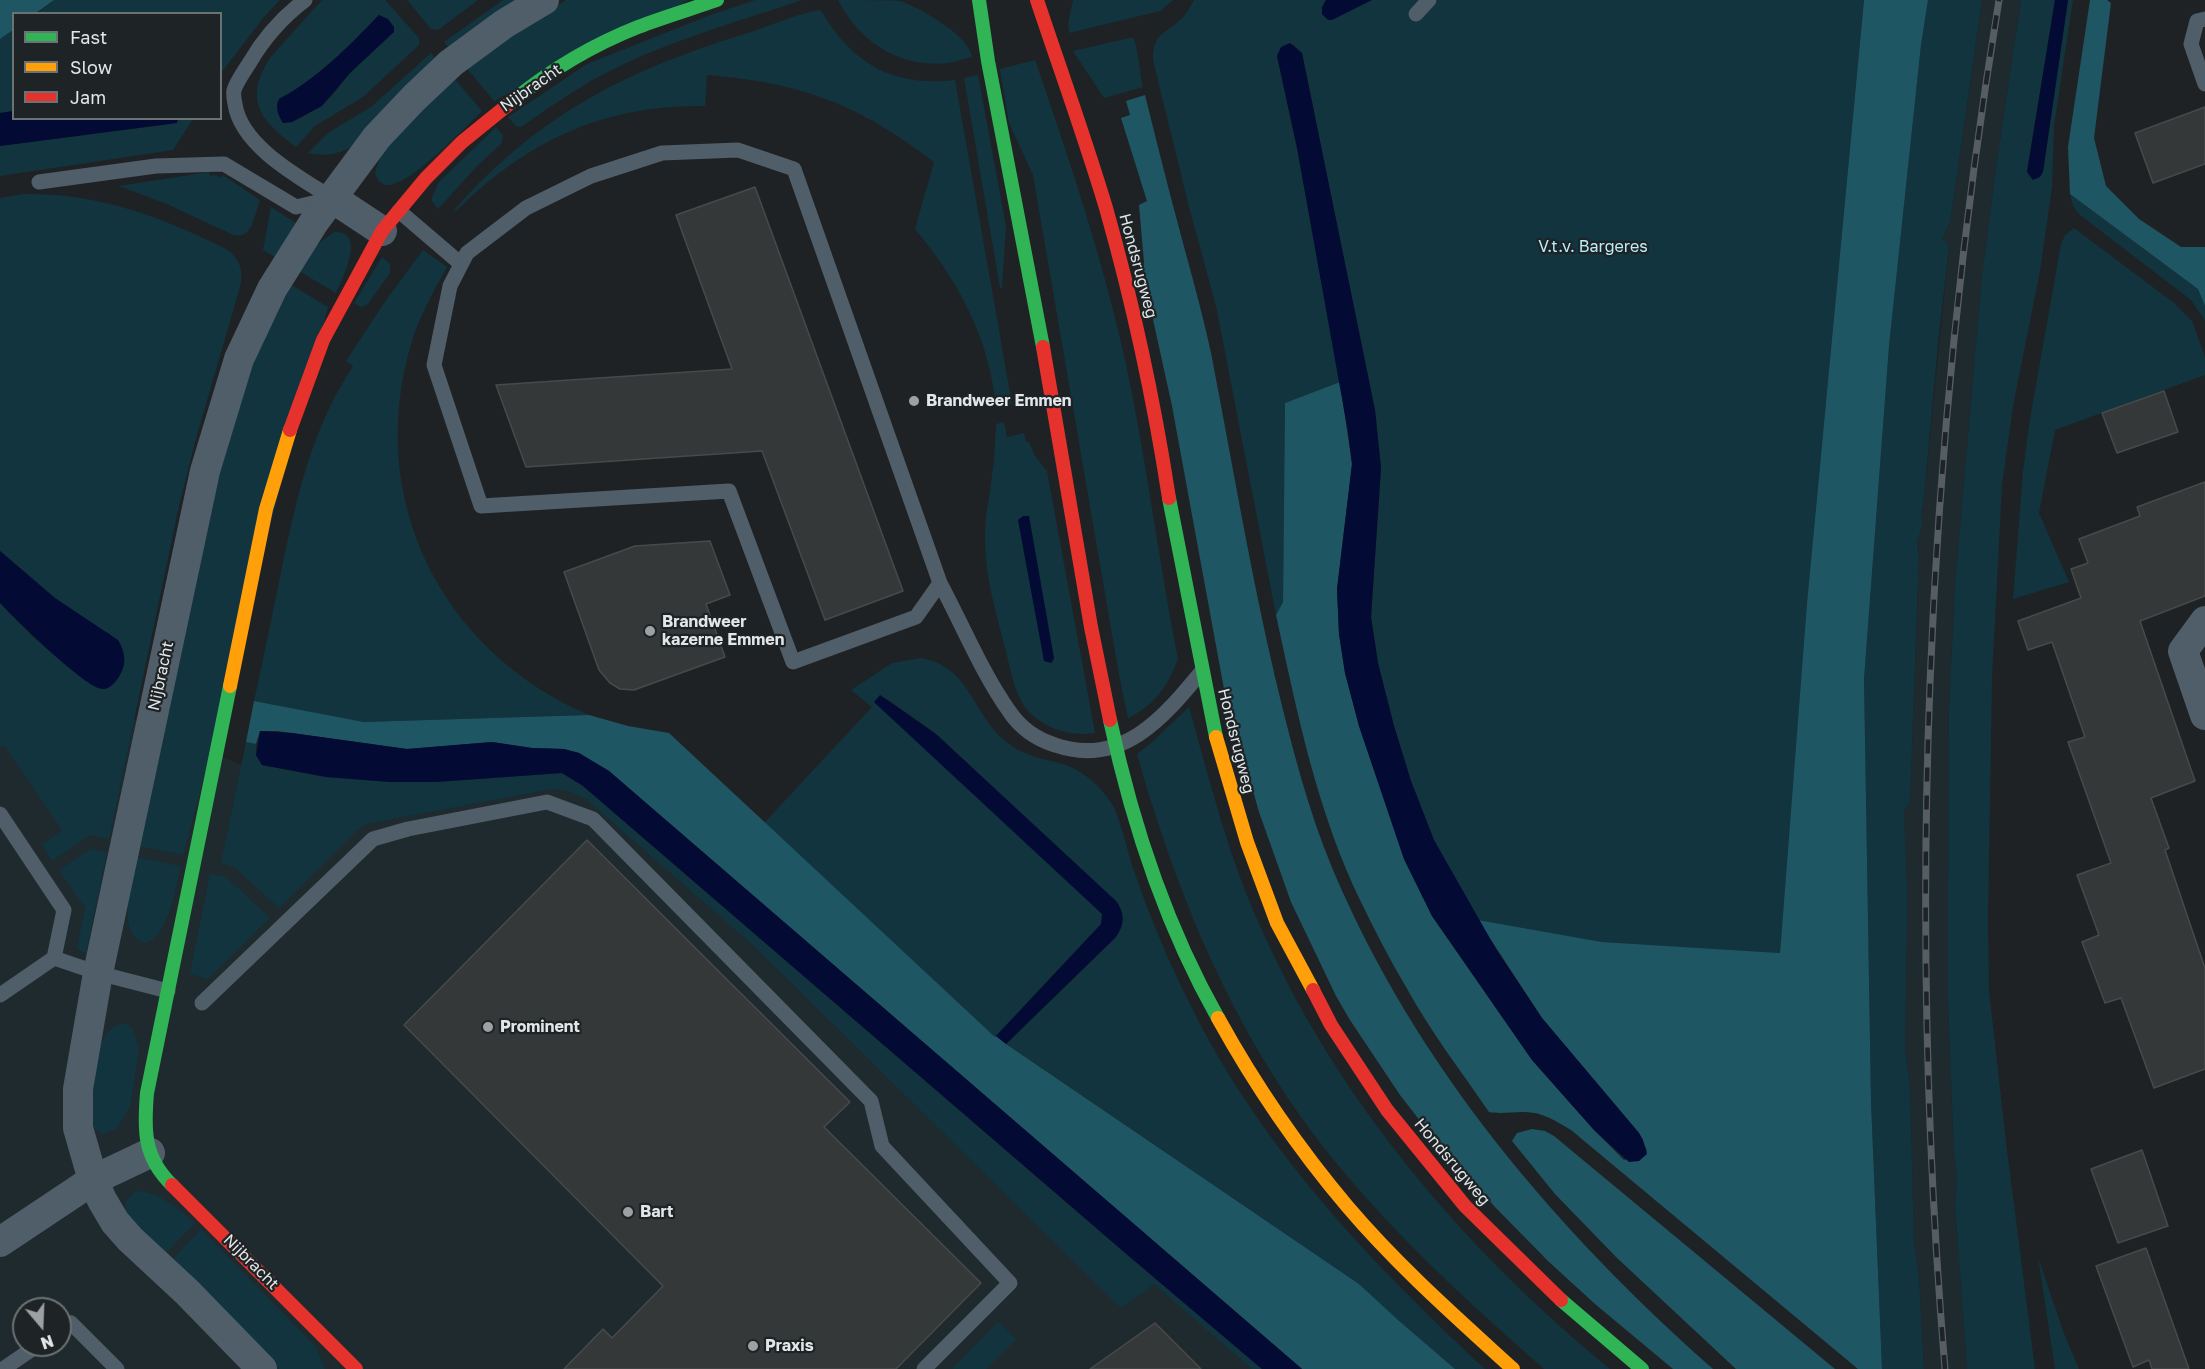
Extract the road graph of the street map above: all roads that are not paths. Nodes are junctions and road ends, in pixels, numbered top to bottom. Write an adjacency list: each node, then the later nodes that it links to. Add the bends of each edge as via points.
1 (306, 0): 12 (lane, via 289,12 257,50 233,91 236,111 245,129 261,147)
2 (544, 0): 12 (street, Nijbracht, via 450,63 377,137)
3 (717, 0): 13 (main road, Nijbracht, via 604,42 532,85 462,142)
4 (978, 0): 5 (main road); 19 (main road)
5 (984, 0)
6 (1037, 0): 17 (main road, Hondsrugweg, via 1122,267 1158,428)
7 (1429, 0): 8 (lane)
8 (1416, 14)
9 (2205, 19): 10 (lane, via 2198,21 2191,44)
10 (2205, 84)
11 (39, 182): 12 (lane, via 156,166 224,164 296,207)
12 (332, 198): 13 (street); 22 (street, Nijbracht, via 272,289 235,370 205,471)
13 (391, 221): 14 (lane); 23 (main road, Nijbracht, via 323,340 266,509)
14 (461, 264): 15 (lane, via 467,253 526,208 591,176 662,153 738,150 794,169); 15 (lane, via 450,286 434,365 481,506 729,491 792,662 916,617)
15 (940, 583): 19 (lane, via 1010,712 1035,738 1075,752)
16 (2205, 621): 18 (street, via 2183,651)
17 (1202, 671): 19 (lane, via 1160,719); 37 (main road, Hondsrugweg, via 1219,750 1246,842 1277,923 1331,1025 1387,1110 1465,1206 1578,1316)
18 (2205, 715)
19 (1116, 746): 36 (main road, via 1154,873 1197,980 1281,1121 1347,1206)
20 (0, 814): 21 (lane, via 64,910)
21 (54, 957): 22 (lane); 24 (lane)
22 (98, 973): 23 (lane); 27 (street, Nijbracht, via 78,1089 78,1128)
23 (168, 991): 26 (main road, Nijbracht, via 147,1093 144,1129)
24 (0, 995)
25 (202, 1003): 35 (lane, via 374,839 547,802 593,819 871,1101 882,1146 1010,1282)
26 (150, 1153): 27 (street); 34 (main road, Nijbracht, via 166,1179)
27 (93, 1180): 28 (street); 33 (street, Nijbracht, via 115,1222 130,1239)
28 (0, 1242)
29 (72, 1324): 32 (lane)
30 (20, 1357): 31 (lane)
31 (3, 1369)
32 (117, 1369)
33 (262, 1369)
34 (356, 1369)
35 (924, 1369)
36 (1513, 1369)
37 (1642, 1369)

